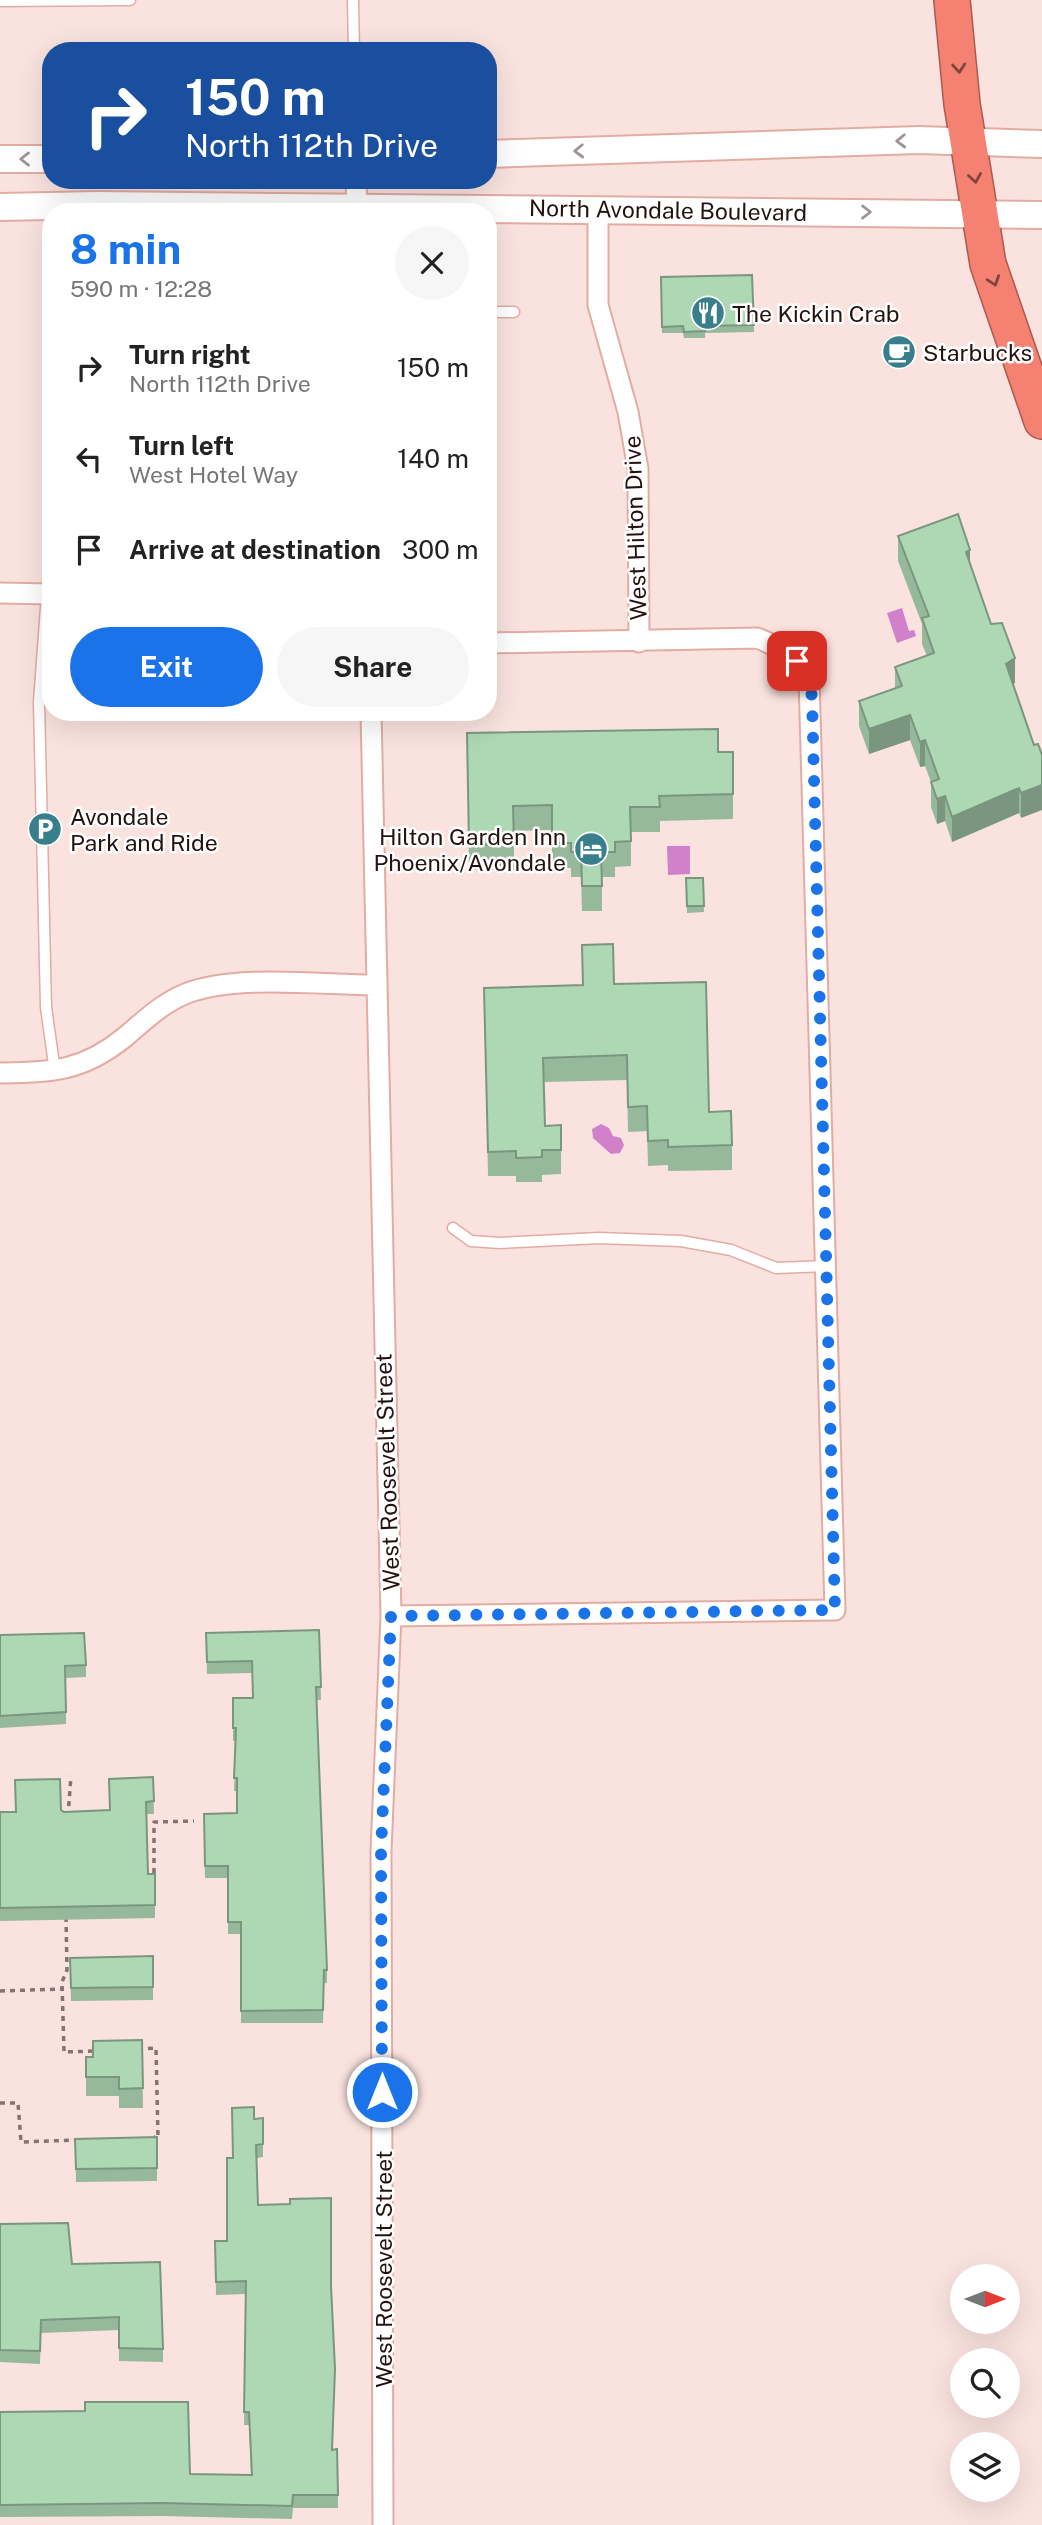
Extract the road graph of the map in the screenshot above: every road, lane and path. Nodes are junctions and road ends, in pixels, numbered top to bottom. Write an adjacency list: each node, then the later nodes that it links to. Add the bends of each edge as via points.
1 (130, 0): 4 (lane)
2 (353, 0): 5 (lane)
3 (952, 0): 6 (highway, one-way to 6)
4 (0, 1)
5 (354, 42)
6 (970, 142): 7 (main road); 8 (main road, one-way to 8); 15 (highway, one-way to 15)
7 (1042, 144)
8 (497, 154)
9 (0, 159): 10 (main road, one-way to 9)
10 (42, 159)
11 (0, 207): 12 (main road, North Avondale Boulevard)
12 (42, 207)
13 (497, 209): 14 (main road, North Avondale Boulevard)
14 (598, 209): 15 (main road, North Avondale Boulevard, one-way to 15); 22 (street, West Hilton Drive, via 598,305 631,424 638,470)
15 (981, 214): 16 (main road, North Avondale Boulevard); 19 (highway, one-way to 19, via 988,264)
16 (1042, 215)
17 (497, 312): 18 (lane)
18 (514, 313)
19 (1042, 421)
20 (0, 593): 21 (street)
21 (42, 594)
22 (639, 642): 23 (street); 30 (street, via 757,638 797,661 809,677)
23 (497, 643)
24 (42, 670): 27 (lane, via 46,1007)
25 (370, 721): 26 (street, West Roosevelt Street)
26 (376, 985): 27 (street, via 236,983 186,993 161,1006 98,1054); 31 (street, West Roosevelt Street)
27 (56, 1072): 28 (street)
28 (0, 1073)
29 (453, 1228): 30 (lane, via 471,1241 681,1241 731,1250 776,1268)
30 (827, 1266): 31 (street, via 835,1610)
31 (391, 1616): 44 (street, West Roosevelt Street, via 381,1851)
32 (71, 1776): 33 (path)
33 (68, 1818)
34 (194, 1821): 35 (path, via 154,1822 156,1879)
35 (142, 1883)
36 (66, 1915): 37 (path)
37 (62, 1989): 38 (path); 40 (path, via 64,2052)
38 (0, 1991)
39 (131, 2049): 42 (path, via 156,2048 158,2137)
40 (106, 2050)
41 (0, 2103): 43 (path, via 18,2103 21,2142)
42 (149, 2138)
43 (89, 2140)
44 (383, 2525)

